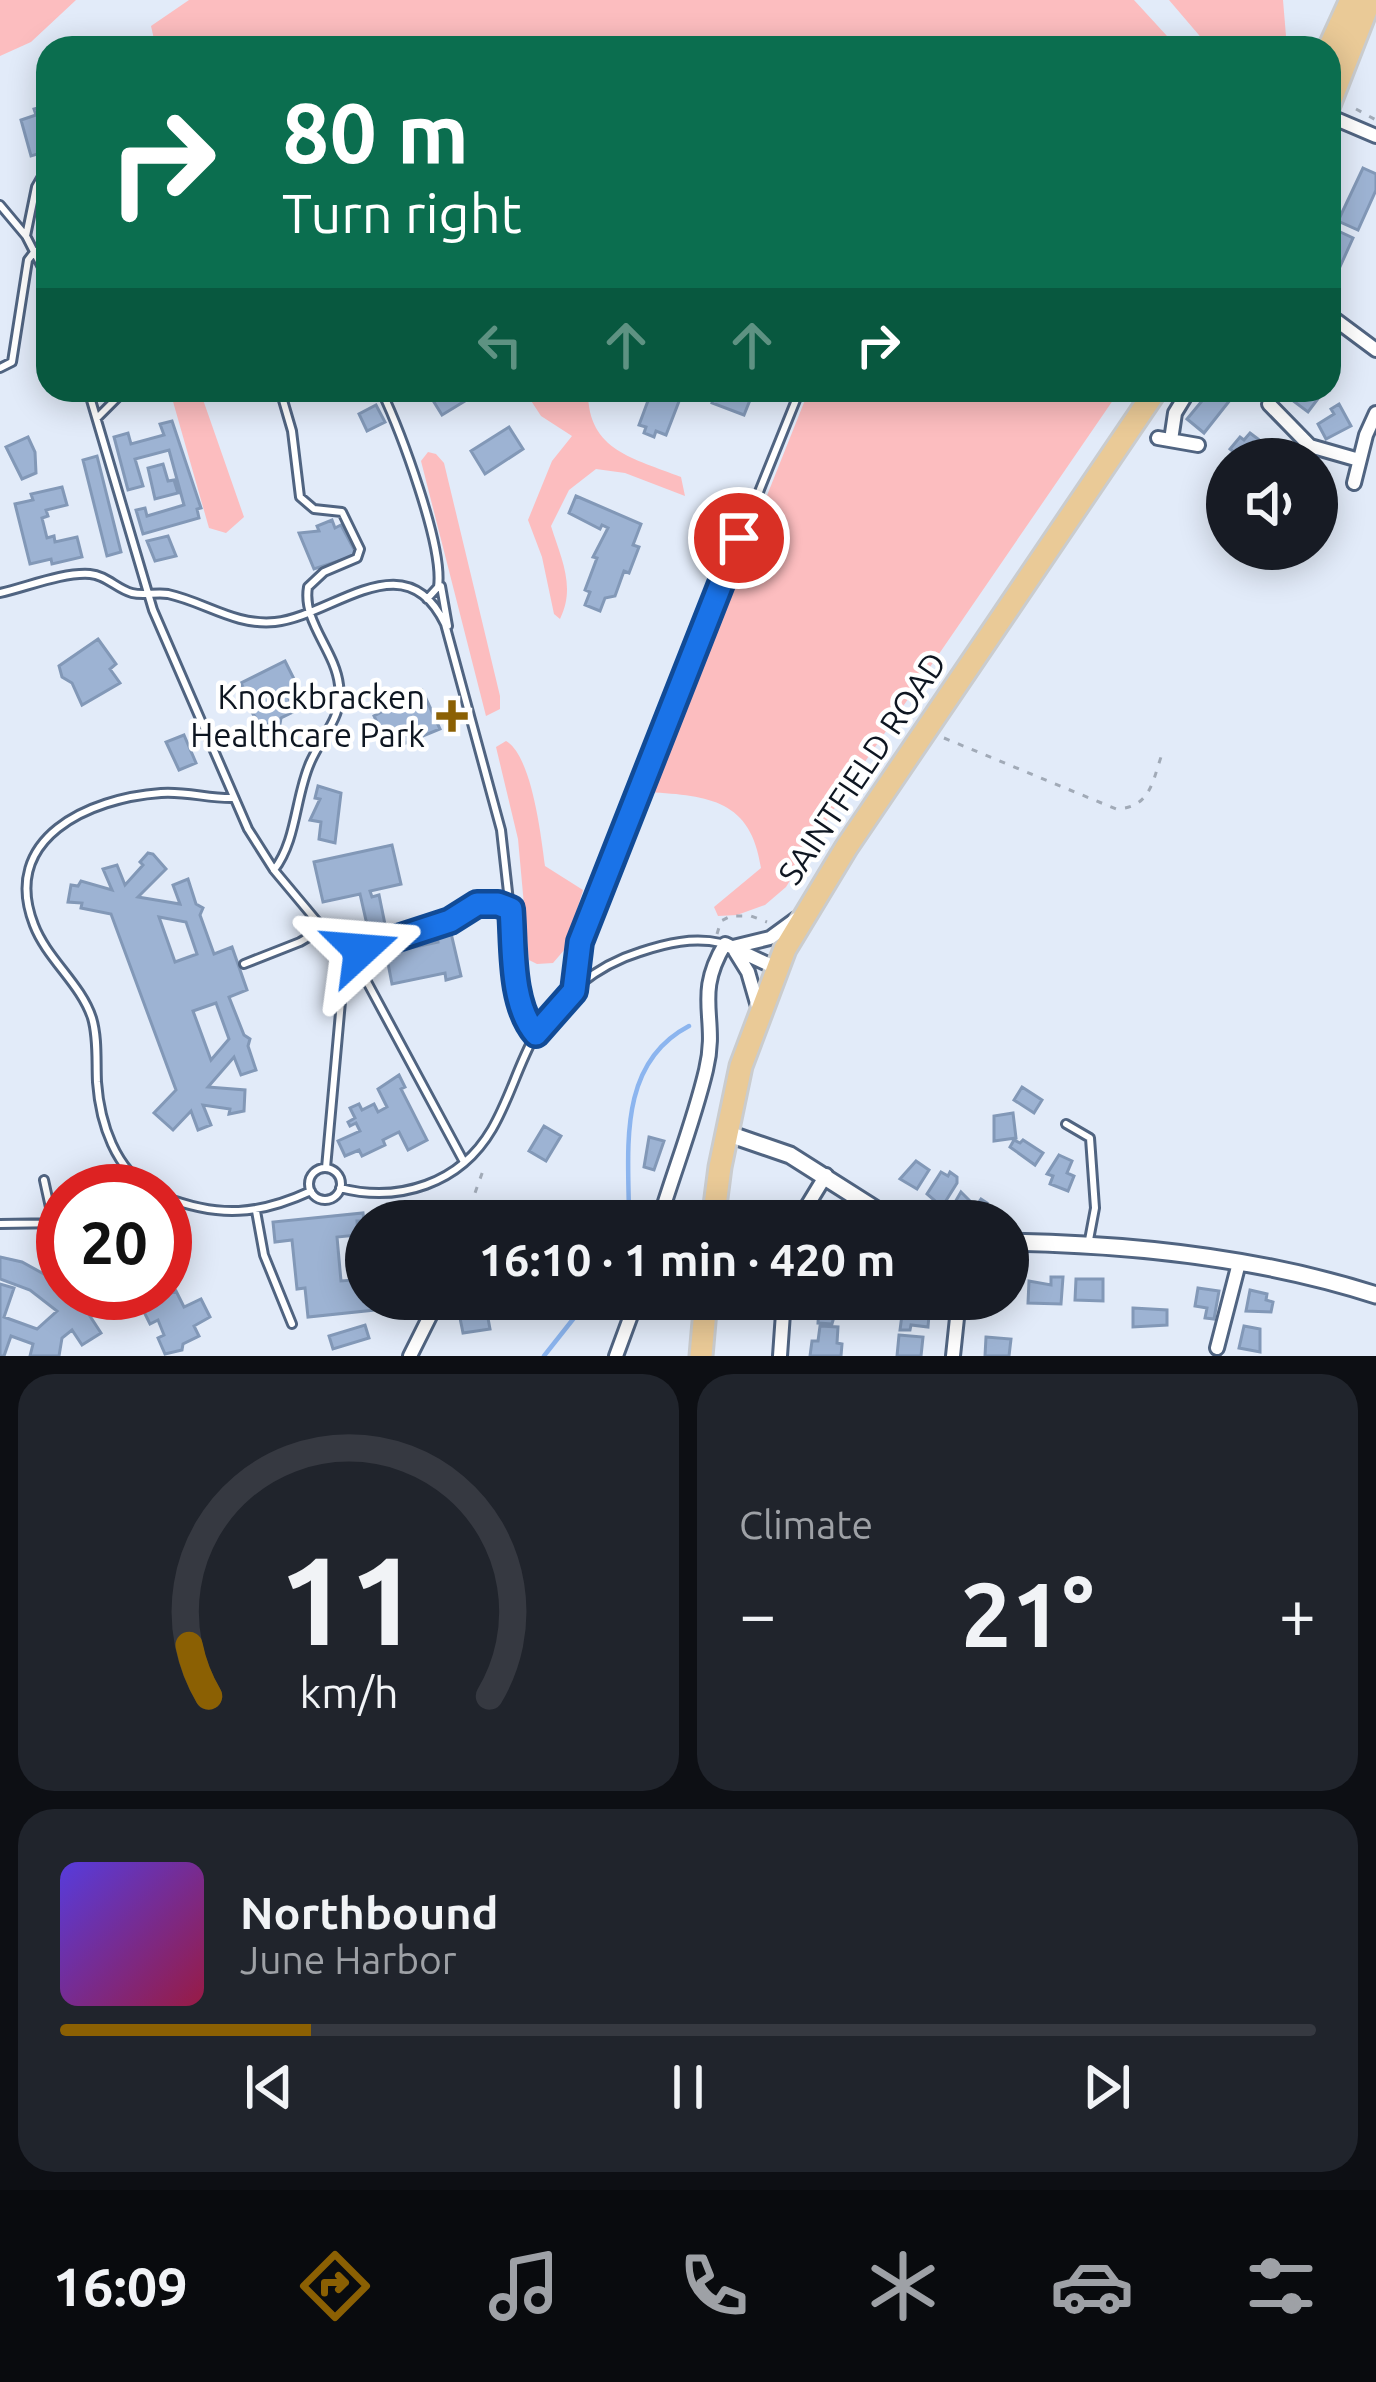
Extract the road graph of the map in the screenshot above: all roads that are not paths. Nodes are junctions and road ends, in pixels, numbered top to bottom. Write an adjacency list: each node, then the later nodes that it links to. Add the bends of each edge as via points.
1 (1351, 0): 3 (highway)
2 (1370, 0): 4 (highway)
3 (1334, 36)
4 (1341, 74)
5 (1341, 121): 6 (street)
6 (1376, 136)
7 (36, 187): 9 (lane)
8 (0, 205): 9 (lane)
9 (26, 236): 10 (lane)
10 (34, 251): 11 (lane); 14 (lane, via 13,362)
11 (36, 255)
12 (1341, 324): 13 (street)
13 (1376, 350)
14 (0, 368)
15 (92, 402): 24 (lane)
16 (113, 402): 24 (lane)
17 (284, 402): 32 (lane, via 300,497 314,509 341,512 360,549 313,580)
18 (386, 402): 28 (lane, via 408,453)
19 (795, 402): 43 (lane, via 599,890)
20 (1148, 402): 36 (highway, SAINTFIELD ROAD)
21 (1182, 402): 25 (street, via 1165,439)
22 (1269, 404): 26 (street, via 1310,446)
23 (1376, 413): 26 (street)
24 (98, 418): 30 (lane)
25 (1198, 445)
26 (1359, 460): 27 (street)
27 (1354, 483)
28 (439, 576): 31 (lane); 33 (lane)
29 (0, 593): 30 (lane, via 92,574)
30 (148, 594): 32 (lane, via 261,622); 34 (lane)
31 (427, 598): 32 (lane, via 381,584); 33 (lane)
32 (309, 612): 35 (lane, via 336,667 339,710 310,761)
33 (449, 635): 37 (lane, via 498,814)
34 (234, 797): 35 (lane); 49 (lane, via 159,793 106,802 54,831 27,871 35,928 90,1012 100,1102)
35 (274, 870): 38 (lane)
36 (809, 906): 39 (street, via 770,938); 42 (highway, SAINTFIELD ROAD)
37 (511, 909): 40 (lane, via 477,904); 45 (lane, via 520,999)
38 (324, 928): 40 (lane); 41 (lane)
39 (724, 945): 42 (street); 43 (lane, via 685,941 625,957); 44 (street, via 748,972); 54 (street, via 707,980 707,1069)
40 (348, 956): 48 (lane); 50 (lane)
41 (244, 964)
42 (776, 968): 44 (highway, SAINTFIELD ROAD)
43 (574, 991): 45 (lane)
44 (759, 1011): 47 (highway, SAINTFIELD ROAD)
45 (536, 1034): 48 (lane, via 494,1125)
46 (1066, 1124): 63 (lane, via 1090,1138)
47 (726, 1133): 51 (street); 55 (highway, SAINTFIELD ROAD)
48 (464, 1162): 52 (lane, via 402,1193)
49 (122, 1164)
50 (326, 1168): 52 (lane); 53 (lane, via 313,1173)
51 (826, 1174): 56 (street); 57 (street)
52 (340, 1188): 53 (lane, via 324,1200)
53 (311, 1191): 59 (lane)
54 (666, 1200)
55 (716, 1200)
56 (811, 1200)
57 (864, 1200)
58 (192, 1206): 59 (lane)
59 (256, 1211): 71 (lane)
60 (36, 1223): 61 (lane)
61 (0, 1224)
62 (1029, 1243): 63 (street)
63 (1089, 1244): 64 (street)
64 (1239, 1263): 65 (street); 72 (street)
65 (1376, 1295)
66 (428, 1320): 73 (street)
67 (629, 1320): 74 (street)
68 (704, 1320): 75 (highway)
69 (783, 1320): 76 (street)
70 (956, 1320): 77 (street)
71 (292, 1324)
72 (1217, 1348)
73 (410, 1356)
74 (616, 1356)
75 (701, 1356)
76 (780, 1356)
77 (952, 1356)

